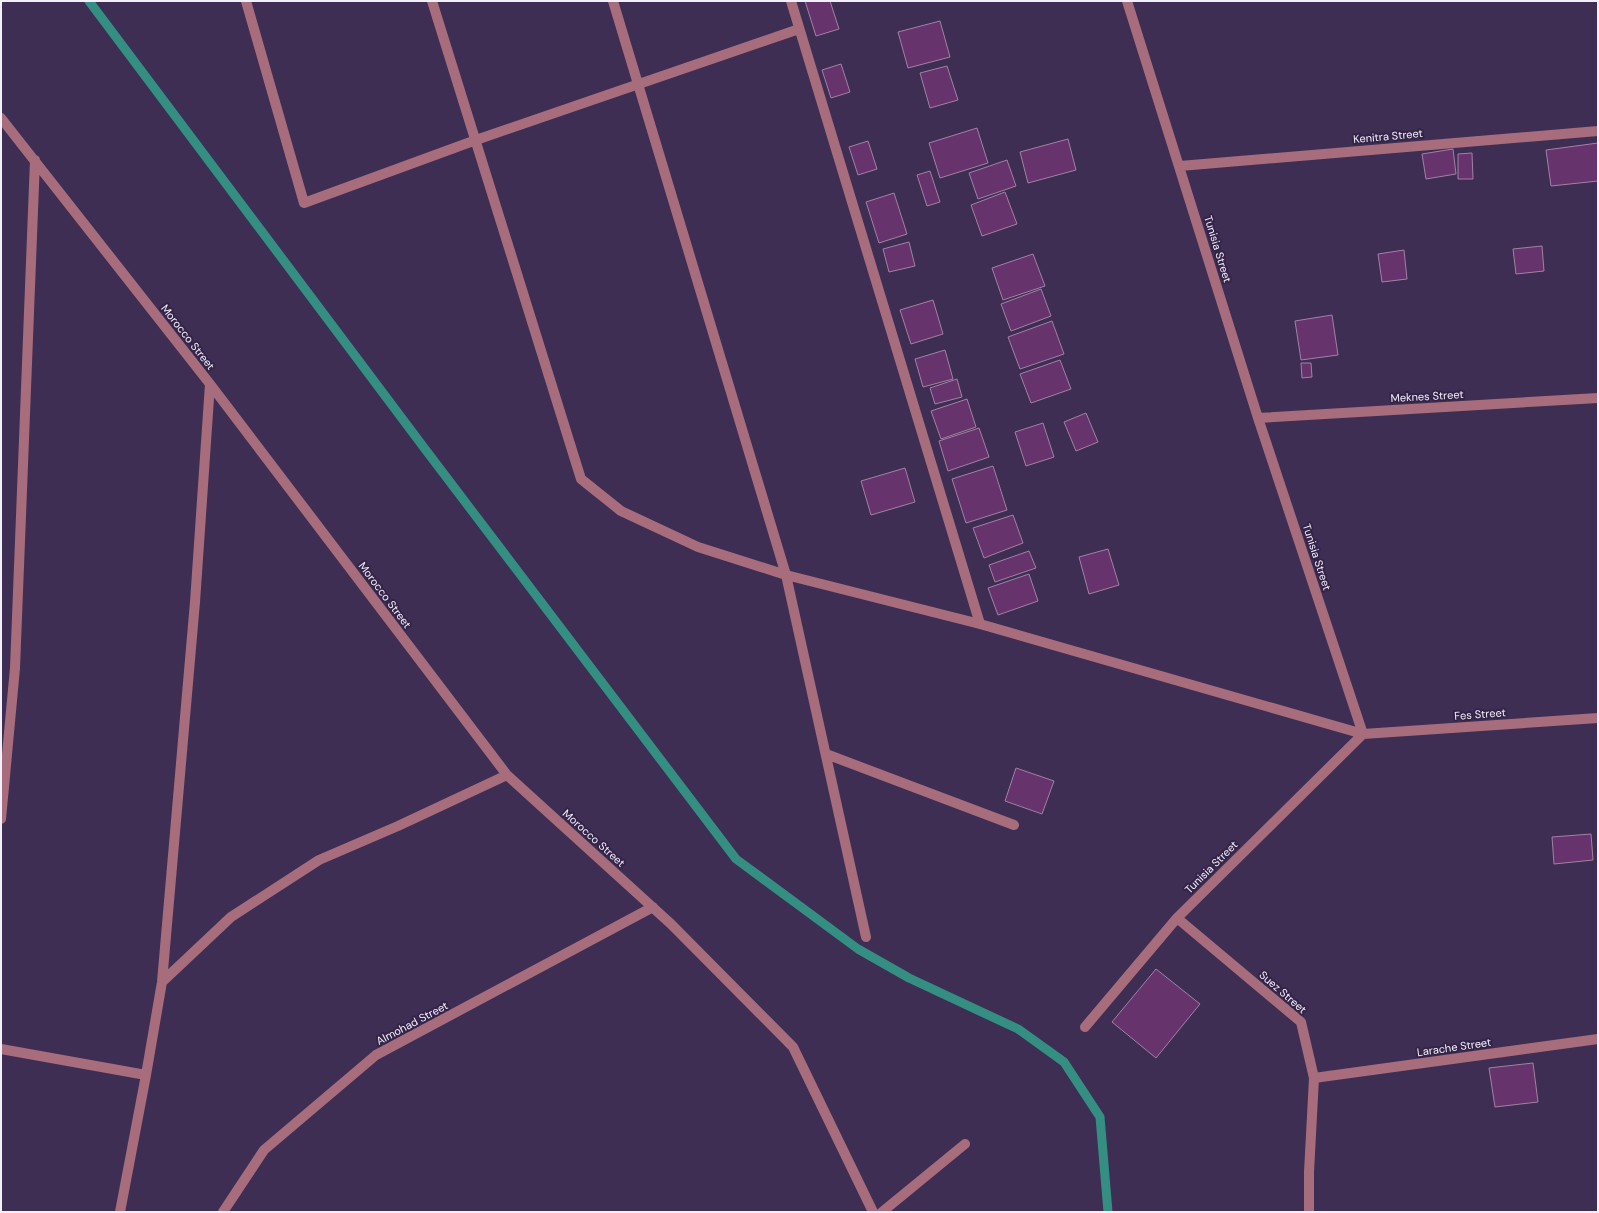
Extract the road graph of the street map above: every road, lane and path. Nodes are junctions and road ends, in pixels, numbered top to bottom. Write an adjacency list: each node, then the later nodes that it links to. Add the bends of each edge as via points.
1 (246, 1): 10 (street, via 304,203)
2 (432, 1): 10 (street, Fes Street)
3 (613, 1): 7 (street)
4 (791, 1): 6 (street)
5 (1127, 1): 12 (street, Tunisia Street)
6 (799, 29): 7 (street); 17 (street)
7 (638, 84): 10 (street); 16 (street)
8 (1, 118): 11 (street, Morocco Street)
9 (1598, 130): 12 (street, Kenitra Street)
10 (476, 140): 16 (street, Fes Street, via 581,479 621,511 698,547)
11 (35, 160): 13 (street, Morocco Street); 22 (street, via 15,668)
12 (1180, 166): 15 (street, Tunisia Street)
13 (210, 384): 21 (street, Morocco Street); 27 (street, via 195,602)
14 (1598, 398): 15 (street, Meknes Street)
15 (1258, 418): 19 (street, Tunisia Street)
16 (786, 574): 17 (street, Fes Street); 20 (street)
17 (980, 624): 19 (street, Fes Street)
18 (1598, 718): 19 (street, Fes Street)
19 (1364, 734): 25 (street, Tunisia Street)
20 (826, 754): 23 (street); 26 (street)
21 (507, 775): 24 (street, Morocco Street); 27 (street, via 319,860 231,917)
22 (1, 819)
23 (1014, 825)
24 (653, 907): 35 (street, Almohad Street, via 376,1055 264,1150); 36 (street, Morocco Street, via 793,1046)
25 (1177, 918): 28 (street, Tunisia Street); 32 (street, Suez Street, via 1301,1022)
26 (866, 937)
27 (162, 982): 31 (street)
28 (1085, 1028)
29 (1598, 1039): 32 (street, Larache Street)
30 (1, 1049): 31 (street)
31 (146, 1075): 34 (street)
32 (1314, 1078): 38 (street, Suez Street, via 1309,1172)
33 (965, 1144): 37 (street)
34 (120, 1212)
35 (224, 1212)
36 (873, 1212)
37 (882, 1212)
38 (1310, 1212)

